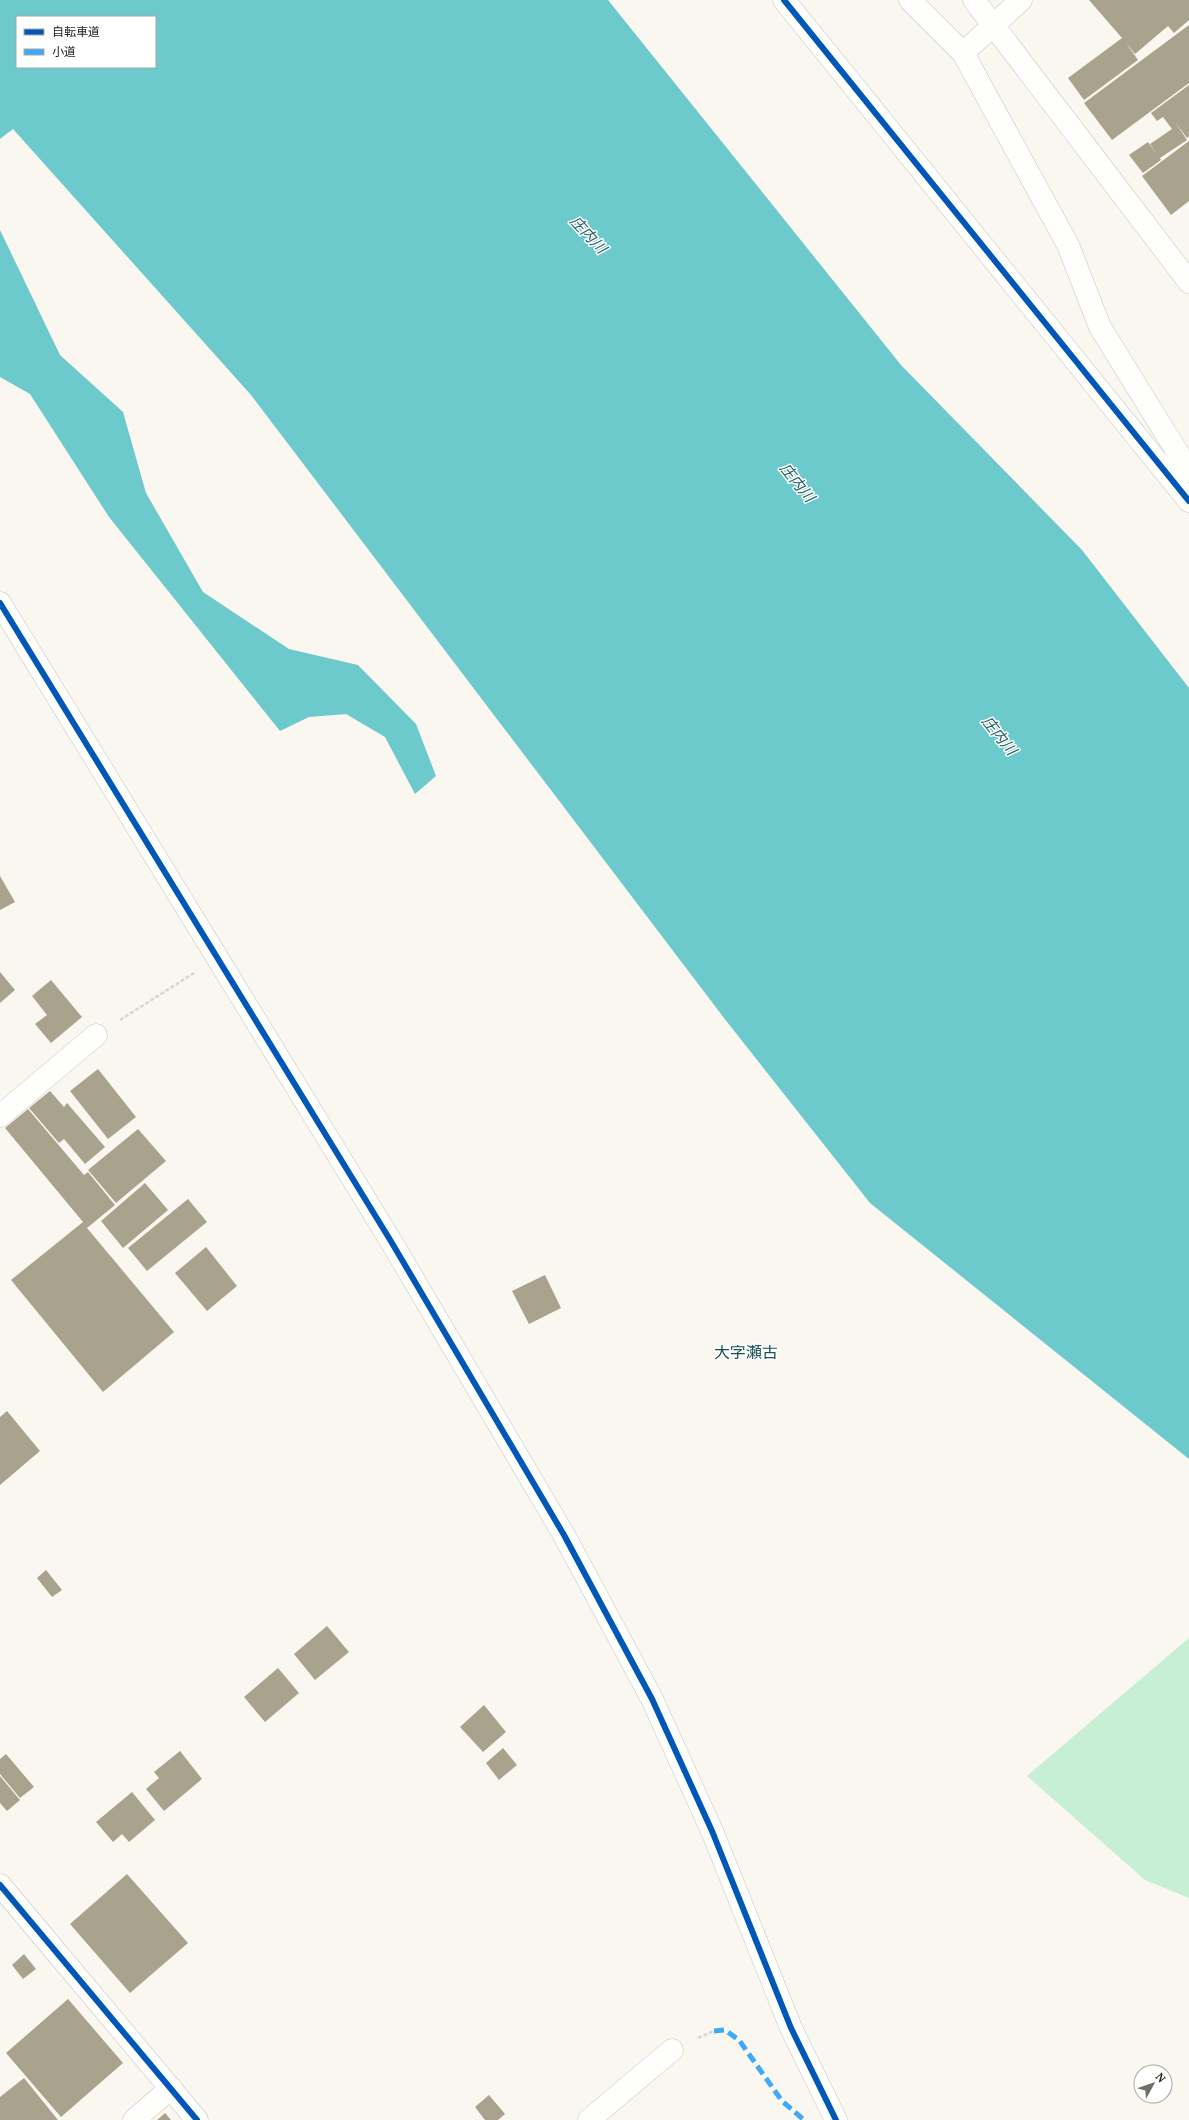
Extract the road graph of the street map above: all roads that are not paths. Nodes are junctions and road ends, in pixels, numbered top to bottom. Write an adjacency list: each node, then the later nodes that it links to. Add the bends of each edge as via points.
1 (784, 0): 9 (street)
2 (910, 0): 6 (street)
3 (974, 0): 5 (street)
4 (1022, 0): 5 (street)
5 (994, 26): 6 (street); 7 (street)
6 (963, 53): 8 (street, via 1068,244 1100,327)
7 (1189, 282)
8 (1189, 471)
9 (1189, 501)
10 (0, 603): 19 (street, via 392,1243 564,1535 652,1699 712,1831 791,2028)
11 (96, 1035): 12 (street)
12 (0, 1116)
13 (0, 1885): 15 (street)
14 (672, 2050): 18 (street)
15 (171, 2088): 16 (street); 17 (street)
16 (134, 2120)
17 (197, 2120)
18 (589, 2120)
19 (836, 2120)

